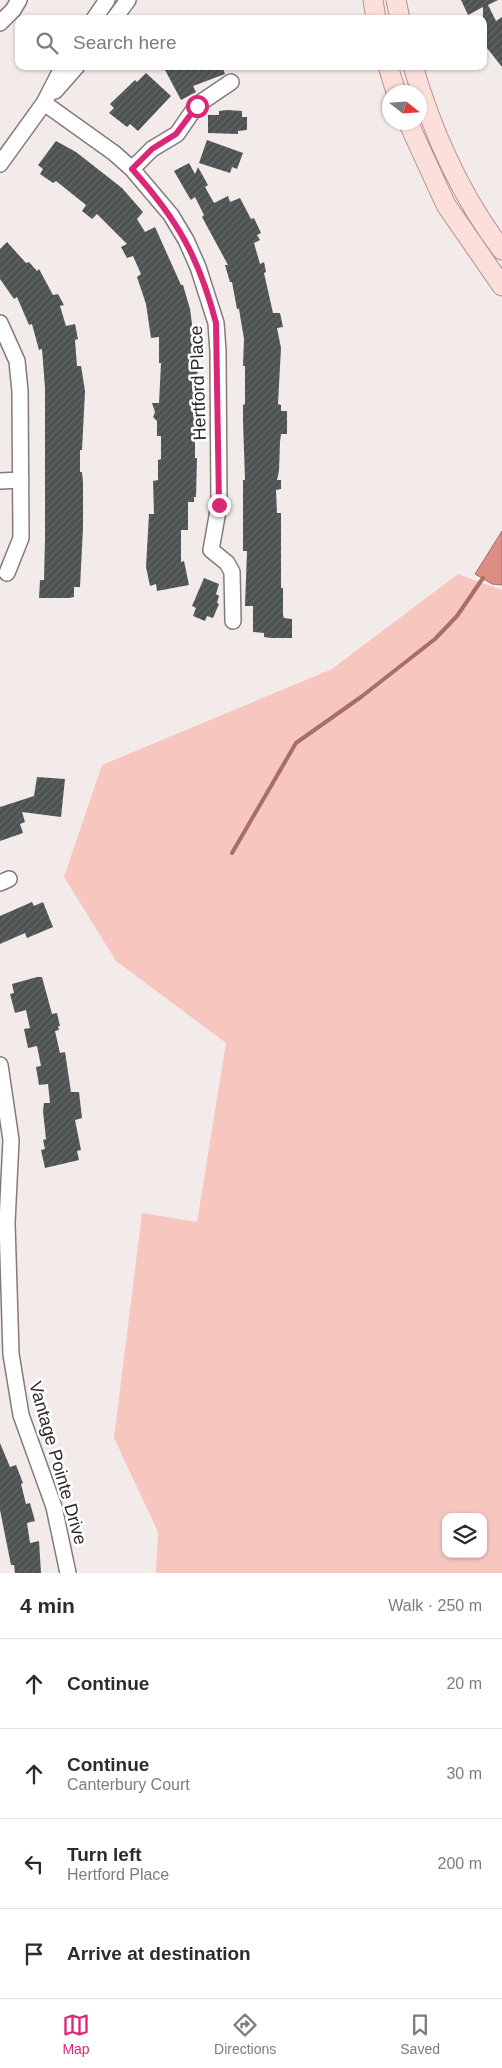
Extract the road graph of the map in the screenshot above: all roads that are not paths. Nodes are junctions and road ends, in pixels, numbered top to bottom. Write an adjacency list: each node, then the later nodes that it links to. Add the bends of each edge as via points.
1 (19, 0): 10 (street)
2 (107, 0): 6 (street)
3 (128, 0): 7 (street)
4 (373, 0): 8 (main road)
5 (396, 0): 9 (main road)
6 (97, 15)
7 (117, 15)
8 (375, 15)
9 (399, 15)
10 (0, 23)
11 (61, 70): 17 (street)
12 (73, 70): 17 (street)
13 (389, 70): 16 (main road)
14 (414, 70): 21 (main road, via 438,137 464,192)
15 (230, 82): 20 (street, via 197,106 176,134 152,149)
16 (394, 85)
17 (44, 103): 19 (street); 20 (street, Hertford Place)
18 (412, 130): 22 (main road, via 446,205)
19 (0, 164)
20 (132, 169): 27 (street, Hertford Place, via 171,215 186,240 209,295 216,323 219,505 211,550 227,563 232,572)
21 (502, 250)
22 (502, 286)
23 (0, 323): 24 (street, via 17,361)
24 (21, 480): 25 (street); 26 (street, via 20,538)
25 (0, 481)
26 (7, 572)
27 (233, 621)
28 (0, 1065): 29 (street, Vantage Pointe Drive)
29 (4, 1110): 30 (street, Vantage Pointe Drive, via 11,1140)
30 (4, 1297): 31 (street, Vantage Pointe Drive, via 21,1415 54,1507)
31 (68, 1573)

